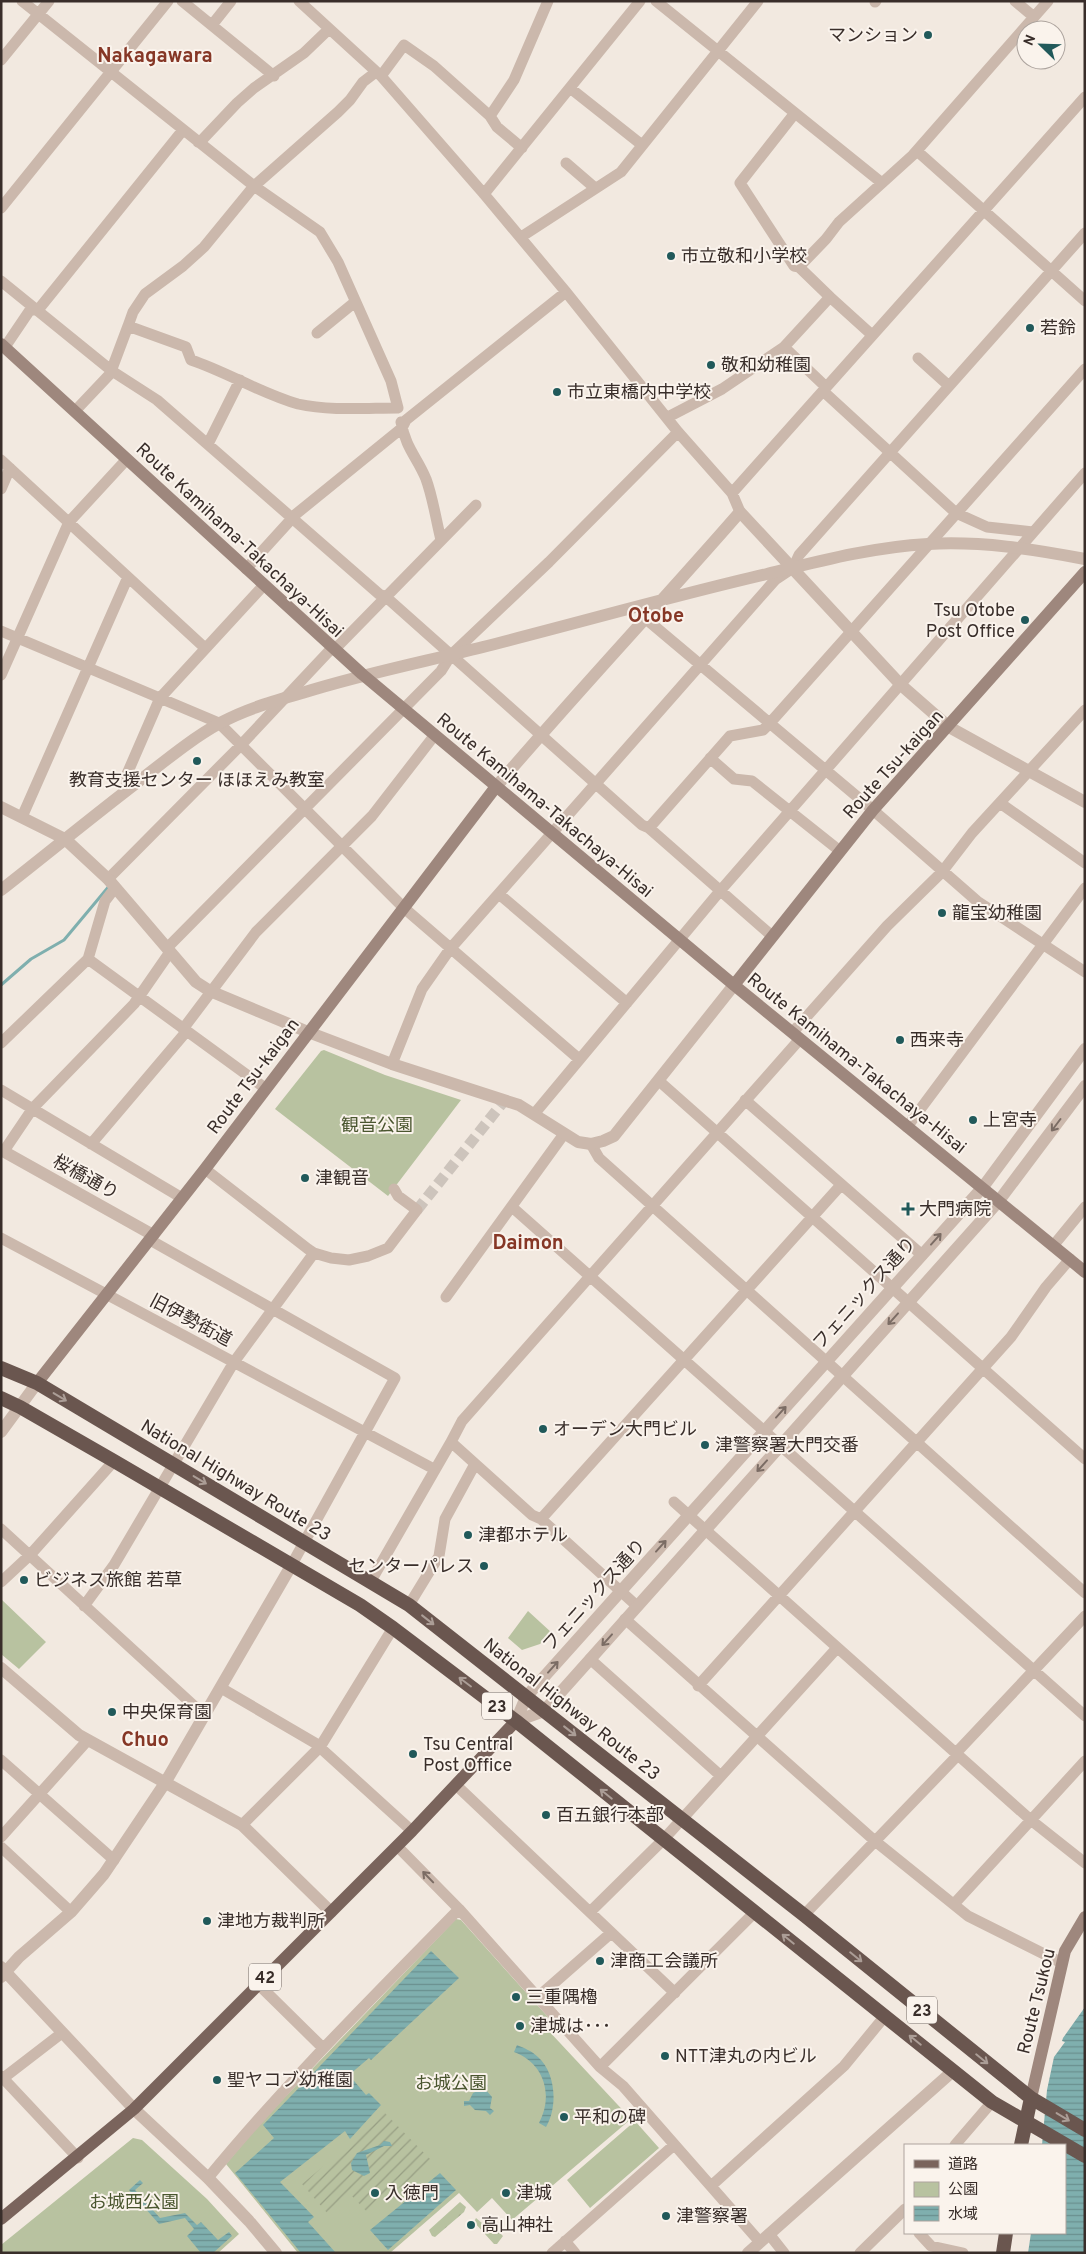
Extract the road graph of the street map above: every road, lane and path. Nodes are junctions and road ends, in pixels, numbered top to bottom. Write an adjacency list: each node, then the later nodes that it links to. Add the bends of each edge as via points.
1 (22, 1): 13 (street)
2 (49, 1): 13 (street)
3 (168, 1): 19 (street)
4 (182, 1): 15 (street)
5 (231, 1): 15 (street)
6 (299, 1): 16 (street)
7 (548, 1): 25 (street, via 514,80)
8 (640, 1): 22 (street)
9 (656, 1): 17 (street)
10 (758, 1): 17 (street)
11 (1015, 1): 14 (street)
12 (1048, 1): 14 (street)
13 (38, 14): 18 (street); 19 (street)
14 (1034, 17): 30 (street)
15 (212, 25): 21 (street)
16 (329, 29): 20 (street); 21 (street)
17 (718, 51): 24 (street); 28 (street)
18 (1, 60)
19 (111, 72): 26 (street); 36 (street)
20 (378, 74): 25 (street, via 404,45 434,66); 33 (street, via 363,82 338,112); 35 (street)
21 (274, 76): 27 (street, via 254,88)
22 (570, 88): 28 (street); 29 (street)
23 (1085, 97): 37 (street)
24 (795, 114): 32 (street); 40 (street, via 740,183 794,266)
25 (490, 116): 29 (street, via 497,127)
26 (183, 130): 27 (street); 47 (street)
27 (198, 142): 33 (street)
28 (642, 145): 34 (street, via 621,172)
29 (522, 148): 35 (street)
30 (917, 151): 32 (street); 37 (street)
31 (566, 163): 34 (street)
32 (882, 183): 40 (street, via 839,222)
33 (254, 186): 46 (street, via 320,232 338,262); 48 (street, via 204,247 144,294)
34 (595, 188): 39 (street)
35 (484, 194): 39 (street)
36 (1, 208)
37 (983, 211): 41 (street); 50 (street)
38 (1085, 233): 41 (street)
39 (521, 237): 43 (street)
40 (800, 267): 44 (street)
41 (1051, 271): 45 (street); 57 (street)
42 (1, 281): 47 (street)
43 (566, 292): 61 (street); 62 (street, via 406,420)
44 (830, 297): 50 (street); 51 (street)
45 (1085, 301)
46 (355, 302): 49 (street); 59 (street, via 391,380)
47 (38, 310): 52 (street, via 30,310); 55 (street)
48 (128, 326): 55 (street); 56 (street, via 186,347 191,360)
49 (317, 333)
50 (872, 335): 58 (street)
51 (784, 347): 58 (street); 61 (street, via 722,389)
52 (3, 348): 60 (main road, Route Kamihama-Takachaya-Hisai)
53 (918, 358): 57 (street)
54 (1085, 369): 74 (street)
55 (112, 371): 60 (street); 64 (street, via 157,400)
56 (240, 380): 59 (street, via 300,404); 64 (street)
57 (949, 386): 65 (street)
58 (825, 389): 65 (street); 71 (street)
59 (398, 408): 62 (street)
60 (75, 411): 66 (main road, Route Kamihama-Takachaya-Hisai)
61 (668, 417): 63 (street)
62 (402, 428): 75 (street); 78 (street, via 409,451 426,478)
63 (678, 432): 71 (street); 95 (street)
64 (208, 444): 75 (street)
65 (890, 452): 74 (street); 82 (street, via 799,555)
66 (127, 459): 76 (street); 83 (main road, Route Kamihama-Takachaya-Hisai)
67 (1, 460): 68 (street)
68 (10, 468): 70 (street); 76 (street)
69 (1085, 473): 77 (street)
70 (1, 489)
71 (732, 493): 73 (street)
72 (476, 505): 78 (street)
73 (740, 512): 82 (street); 88 (street)
74 (956, 513): 77 (street, via 987,527); 79 (street)
75 (293, 518): 83 (street); 87 (street)
76 (69, 522): 85 (street); 92 (street)
77 (1033, 532): 80 (street)
78 (441, 540): 87 (street)
79 (929, 544): 80 (street); 82 (street, via 844,555); 91 (street)
80 (1020, 547): 81 (street); 100 (street)
81 (1085, 559)
82 (793, 568): 88 (street); 91 (street); 96 (street, via 775,580)
83 (246, 569): 86 (main road, Route Kamihama-Takachaya-Hisai)
84 (1083, 576): 107 (main road, Route Tsu-kaigan)
85 (128, 577): 93 (street); 97 (street)
86 (264, 585): 93 (street); 94 (main road, Route Kamihama-Takachaya-Hisai)
87 (386, 597): 94 (street); 95 (street)
88 (664, 598): 89 (street); 95 (street)
89 (646, 619): 96 (street); 108 (street)
90 (1, 632): 92 (street)
91 (850, 632): 100 (street); 106 (street)
92 (17, 638): 97 (street); 99 (street)
93 (205, 648): 102 (street)
94 (333, 649): 98 (main road, Route Kamihama-Takachaya-Hisai); 101 (street)
95 (451, 655): 98 (street); 103 (street, via 441,671); 108 (street)
96 (701, 665): 106 (street); 114 (street)
97 (88, 668): 102 (street); 123 (street)
98 (362, 674): 101 (street); 103 (main road, Route Kamihama-Takachaya-Hisai)
99 (1, 675)
100 (901, 685): 107 (street); 112 (street)
101 (286, 697): 105 (street); 110 (street)
102 (160, 698): 105 (street); 116 (street, via 127,774)
103 (403, 710): 109 (main road, Route Kamihama-Takachaya-Hisai); 120 (street)
104 (1085, 710): 113 (street)
105 (219, 723): 110 (street); 116 (street)
106 (769, 724): 111 (street, via 763,730 730,736); 112 (street)
107 (949, 727): 113 (street); 121 (main road, Route Tsu-kaigan)
108 (542, 733): 114 (street); 115 (street)
109 (434, 736): 115 (main road, Route Kamihama-Takachaya-Hisai); 127 (street, via 372,816)
110 (242, 748): 120 (street); 131 (street)
111 (710, 758): 122 (street, via 734,779 752,781); 124 (street)
112 (826, 770): 121 (street); 122 (street)
113 (1030, 772): 117 (street); 118 (street)
114 (596, 782): 124 (street, via 642,825); 125 (street)
115 (495, 788): 125 (main road, Route Kamihama-Takachaya-Hisai); 136 (main road, Route Tsu-kaigan)
116 (127, 790): 126 (street)
117 (1085, 802)
118 (1000, 803): 129 (street); 130 (street)
119 (1, 807): 123 (street)
120 (303, 809): 127 (street); 141 (street)
121 (873, 810): 128 (main road, Route Tsu-kaigan); 130 (street)
122 (791, 811): 128 (street); 134 (street)
123 (22, 817): 126 (street)
124 (650, 828): 134 (street)
125 (552, 833): 135 (street); 138 (main road, Route Kamihama-Takachaya-Hisai)
126 (64, 839): 131 (street); 133 (street)
127 (340, 846): 136 (street); 145 (street, via 256,932)
128 (840, 851): 137 (main road, Route Tsu-kaigan)
129 (1085, 863)
130 (942, 872): 139 (street, via 976,901); 150 (street, via 887,926)
131 (111, 883): 141 (street); 142 (street)
132 (1085, 888): 139 (street)
133 (1, 890)
134 (720, 891): 137 (street); 138 (street)
135 (499, 894): 140 (street); 147 (street)
136 (404, 908): 140 (street); 149 (main road, Route Tsu-kaigan)
137 (772, 936): 144 (main road, Route Tsu-kaigan)
138 (680, 939): 144 (main road, Route Kamihama-Takachaya-Hisai); 147 (street)
139 (1043, 946): 143 (street); 162 (street)
140 (450, 949): 153 (street); 154 (street, via 422,989)
141 (169, 950): 145 (street, via 196,982); 146 (street)
142 (88, 959): 146 (street); 151 (street)
143 (1085, 972)
144 (734, 986): 150 (main road, Route Kamihama-Takachaya-Hisai); 155 (street)
145 (210, 991): 148 (street); 149 (street)
146 (139, 996): 148 (street); 160 (street)
147 (626, 1003): 153 (street)
148 (184, 1030): 157 (street); 165 (street)
149 (308, 1032): 154 (street); 157 (main road, Route Tsu-kaigan)
150 (796, 1036): 159 (street); 162 (main road, Route Kamihama-Takachaya-Hisai)
151 (1, 1043)
152 (1085, 1049): 170 (street, フェニックス通り)
153 (579, 1059): 161 (street)
154 (392, 1064): 161 (street)
155 (659, 1081): 163 (street); 166 (street, via 614,1136)
156 (1085, 1086): 173 (street, one-way to 173)
157 (264, 1088): 168 (main road, Route Tsu-kaigan)
158 (1, 1090): 160 (street)
159 (745, 1100): 163 (street); 169 (street)
160 (33, 1108): 165 (street); 167 (street)
161 (535, 1113): 164 (street)
162 (908, 1127): 170 (main road, Route Kamihama-Takachaya-Hisai)
163 (716, 1133): 174 (street); 177 (street)
164 (564, 1134): 166 (street, via 578,1142); 175 (street)
165 (91, 1144): 172 (street)
166 (591, 1144): 174 (street, via 599,1158)
167 (2, 1151): 179 (street, 桜橋通り)
168 (205, 1169): 172 (main road, Route Tsu-kaigan); 181 (street)
169 (841, 1185): 177 (street); 182 (street)
170 (983, 1187): 173 (main road, Route Kamihama-Takachaya-Hisai); 182 (street, フェニックス通り, one-way to 170)
171 (394, 1189): 181 (street, via 417,1210 391,1250 348,1260)
172 (182, 1198): 179 (main road, Route Tsu-kaigan)
173 (998, 1202): 180 (main road, Route Kamihama-Takachaya-Hisai); 190 (street)
174 (651, 1205): 185 (street); 187 (street)
175 (512, 1207): 185 (street); 189 (street)
176 (1085, 1207): 180 (street)
177 (812, 1218): 186 (street); 187 (street)
178 (1, 1238): 188 (street, 旧伊勢街道)
179 (151, 1238): 188 (main road, Route Tsu-kaigan); 191 (street)
180 (1053, 1246): 183 (main road, Route Kamihama-Takachaya-Hisai)
181 (314, 1253): 191 (street)
182 (922, 1255): 186 (street, フェニックス通り)
183 (1070, 1259): 184 (main road, Route Kamihama-Takachaya-Hisai); 196 (street, via 1010,1337)
184 (1085, 1272)
185 (589, 1276): 192 (street); 205 (street, via 462,1421)
186 (892, 1288): 190 (street); 193 (street, フェニックス通り)
187 (747, 1290): 192 (street); 193 (street)
188 (106, 1296): 194 (street, 旧伊勢街道); 198 (main road, Route Tsu-kaigan)
189 (446, 1298)
190 (908, 1303): 196 (street); 197 (street, one-way to 197)
191 (273, 1309): 194 (street); 203 (street, via 396,1378)
192 (684, 1360): 201 (street); 216 (street)
193 (827, 1361): 197 (street); 201 (street, フェニックス通り, one-way to 193)
194 (234, 1362): 203 (street, 旧伊勢街道); 209 (street)
195 (1, 1368): 198 (highway, National Highway Route 23 / 23)
196 (981, 1368): 204 (street); 207 (street)
197 (843, 1375): 204 (street); 206 (street)
198 (37, 1383): 200 (street); 209 (highway, National Highway Route 23 / 23, one-way to 209)
199 (1, 1398): 200 (highway, 23)
200 (20, 1407): 202 (street); 208 (highway, 23)
201 (764, 1431): 206 (street); 215 (street, フェニックス通り)
202 (1, 1432)
203 (366, 1432): 211 (street, 旧伊勢街道); 219 (street)
204 (916, 1441): 214 (street); 225 (street)
205 (451, 1442): 210 (street); 211 (street)
206 (780, 1446): 214 (street); 218 (street, one-way to 218)
207 (1085, 1459)
208 (114, 1461): 212 (highway, 23); 220 (street)
209 (174, 1464): 212 (street); 219 (highway, National Highway Route 23 / 23, one-way to 219)
210 (475, 1464): 216 (street, via 532,1515); 227 (street, via 445,1519 439,1556)
211 (434, 1469): 222 (street)
212 (159, 1487): 221 (highway, 23); 228 (street, via 114,1565)
213 (674, 1502): 215 (street)
214 (853, 1510): 226 (street); 236 (street)
215 (688, 1515): 218 (street); 224 (street, フェニックス通り, one-way to 215)
216 (541, 1519): 224 (street)
217 (1, 1529): 220 (street)
218 (705, 1529): 226 (street); 229 (street)
219 (304, 1543): 221 (street); 222 (highway, National Highway Route 23 / 23)
220 (30, 1555): 223 (street); 228 (street)
221 (291, 1566): 232 (highway, 23, via 360,1605); 238 (street)
222 (372, 1581): 227 (highway, National Highway Route 23 / 23)
223 (1, 1582)
224 (620, 1592): 229 (street); 239 (street, フェニックス通り, one-way to 224)
225 (1085, 1592)
226 (779, 1594): 233 (street); 237 (street)
227 (409, 1605): 239 (highway, National Highway Route 23 / 23, one-way to 239)
228 (84, 1606): 241 (street)
229 (637, 1606): 230 (street)
230 (625, 1619): 234 (street, one-way to 234); 237 (street)
231 (1083, 1622): 236 (street)
232 (393, 1628): 243 (highway, 23, one-way to 232); 246 (street)
233 (837, 1648): 244 (street); 247 (street)
234 (590, 1659): 240 (street); 250 (street)
235 (1, 1668): 245 (street)
236 (1034, 1670): 242 (street); 247 (street)
237 (698, 1686): 244 (street)
238 (221, 1688): 241 (street); 246 (street)
239 (526, 1697): 240 (highway, National Highway Route 23 / 23); 243 (street, フェニックス通り)
240 (544, 1711): 243 (street); 254 (highway, National Highway Route 23 / 23, one-way to 254)
241 (204, 1715): 251 (street)
242 (1085, 1716)
243 (516, 1721): 252 (main road, 42); 259 (highway, 23, one-way to 243)
244 (757, 1737): 250 (street); 260 (street)
245 (87, 1741): 251 (street); 253 (street)
246 (320, 1747): 256 (street); 257 (street)
247 (957, 1754): 255 (street); 260 (street)
248 (1, 1760): 253 (street)
249 (1085, 1761): 255 (street)
250 (721, 1776): 254 (street)
251 (165, 1783): 256 (street); 263 (street)
252 (456, 1785): 257 (main road, 42); 269 (street)
253 (40, 1794): 258 (street); 263 (street)
254 (681, 1819): 259 (street); 271 (highway, National Highway Route 23 / 23)
255 (1032, 1820): 264 (street); 265 (street)
256 (242, 1825): 268 (street)
257 (412, 1831): 261 (main road, 42)
258 (1, 1837)
259 (663, 1840): 269 (street); 270 (highway, 23)
260 (875, 1841): 265 (street); 271 (street)
261 (397, 1846): 266 (street, one-way to 261); 268 (main road, 42)
262 (1, 1847): 267 (street)
263 (114, 1860): 267 (street)
264 (1085, 1863)
265 (954, 1904): 274 (street, via 979,1923)
266 (459, 1909): 278 (street); 281 (street)
267 (71, 1912): 275 (street)
268 (331, 1912): 276 (main road, 42)
269 (591, 1912): 273 (street)
270 (755, 1912): 277 (street); 279 (highway, 23, one-way to 270)
271 (804, 1915): 285 (highway, National Highway Route 23 / 23, one-way to 285)
272 (1085, 1917): 274 (main road, Route Tsukou, via 1070,1940)
273 (611, 1933): 277 (street); 278 (street)
274 (1062, 1963): 285 (main road, Route Tsukou)
275 (3, 1972): 280 (street)
276 (258, 1984): 281 (street); 287 (main road, 42)
277 (675, 1994): 282 (street)
278 (538, 1997): 282 (street)
279 (885, 2016): 283 (highway, 23, one-way to 279); 298 (street, via 844,2066)
280 (62, 2033): 284 (street); 287 (street)
281 (323, 2048): 297 (street)
282 (600, 2067): 293 (street, via 623,2086)
283 (953, 2071): 286 (highway, 23); 303 (street)
284 (2, 2078): 296 (street)
285 (1036, 2101): 288 (highway); 289 (highway, National Highway Route 23 / 23, one-way to 289)
286 (992, 2102): 288 (highway, 23); 290 (street)
287 (134, 2109): 296 (main road, 42); 297 (street)
288 (1027, 2123): 291 (highway); 292 (highway, 23)
289 (1085, 2130)
290 (956, 2144)
291 (1021, 2144)
292 (1064, 2144)
293 (674, 2145): 298 (street); 304 (street)
294 (1066, 2145): 295 (highway, 23)
295 (1085, 2156)
296 (78, 2158): 300 (main road, 42)
297 (208, 2178): 306 (street)
298 (711, 2186): 303 (street)
299 (903, 2213): 311 (street)
300 (1, 2219)
301 (920, 2234): 305 (street, via 932,2246)
302 (1006, 2234): 313 (highway)
303 (765, 2238): 309 (street); 310 (street)
304 (565, 2241): 307 (street); 308 (street)
305 (946, 2251): 312 (street)
306 (276, 2253)
307 (552, 2253)
308 (575, 2253)
309 (748, 2253)
310 (784, 2253)
311 (860, 2253)
312 (963, 2253)
313 (1002, 2253)

